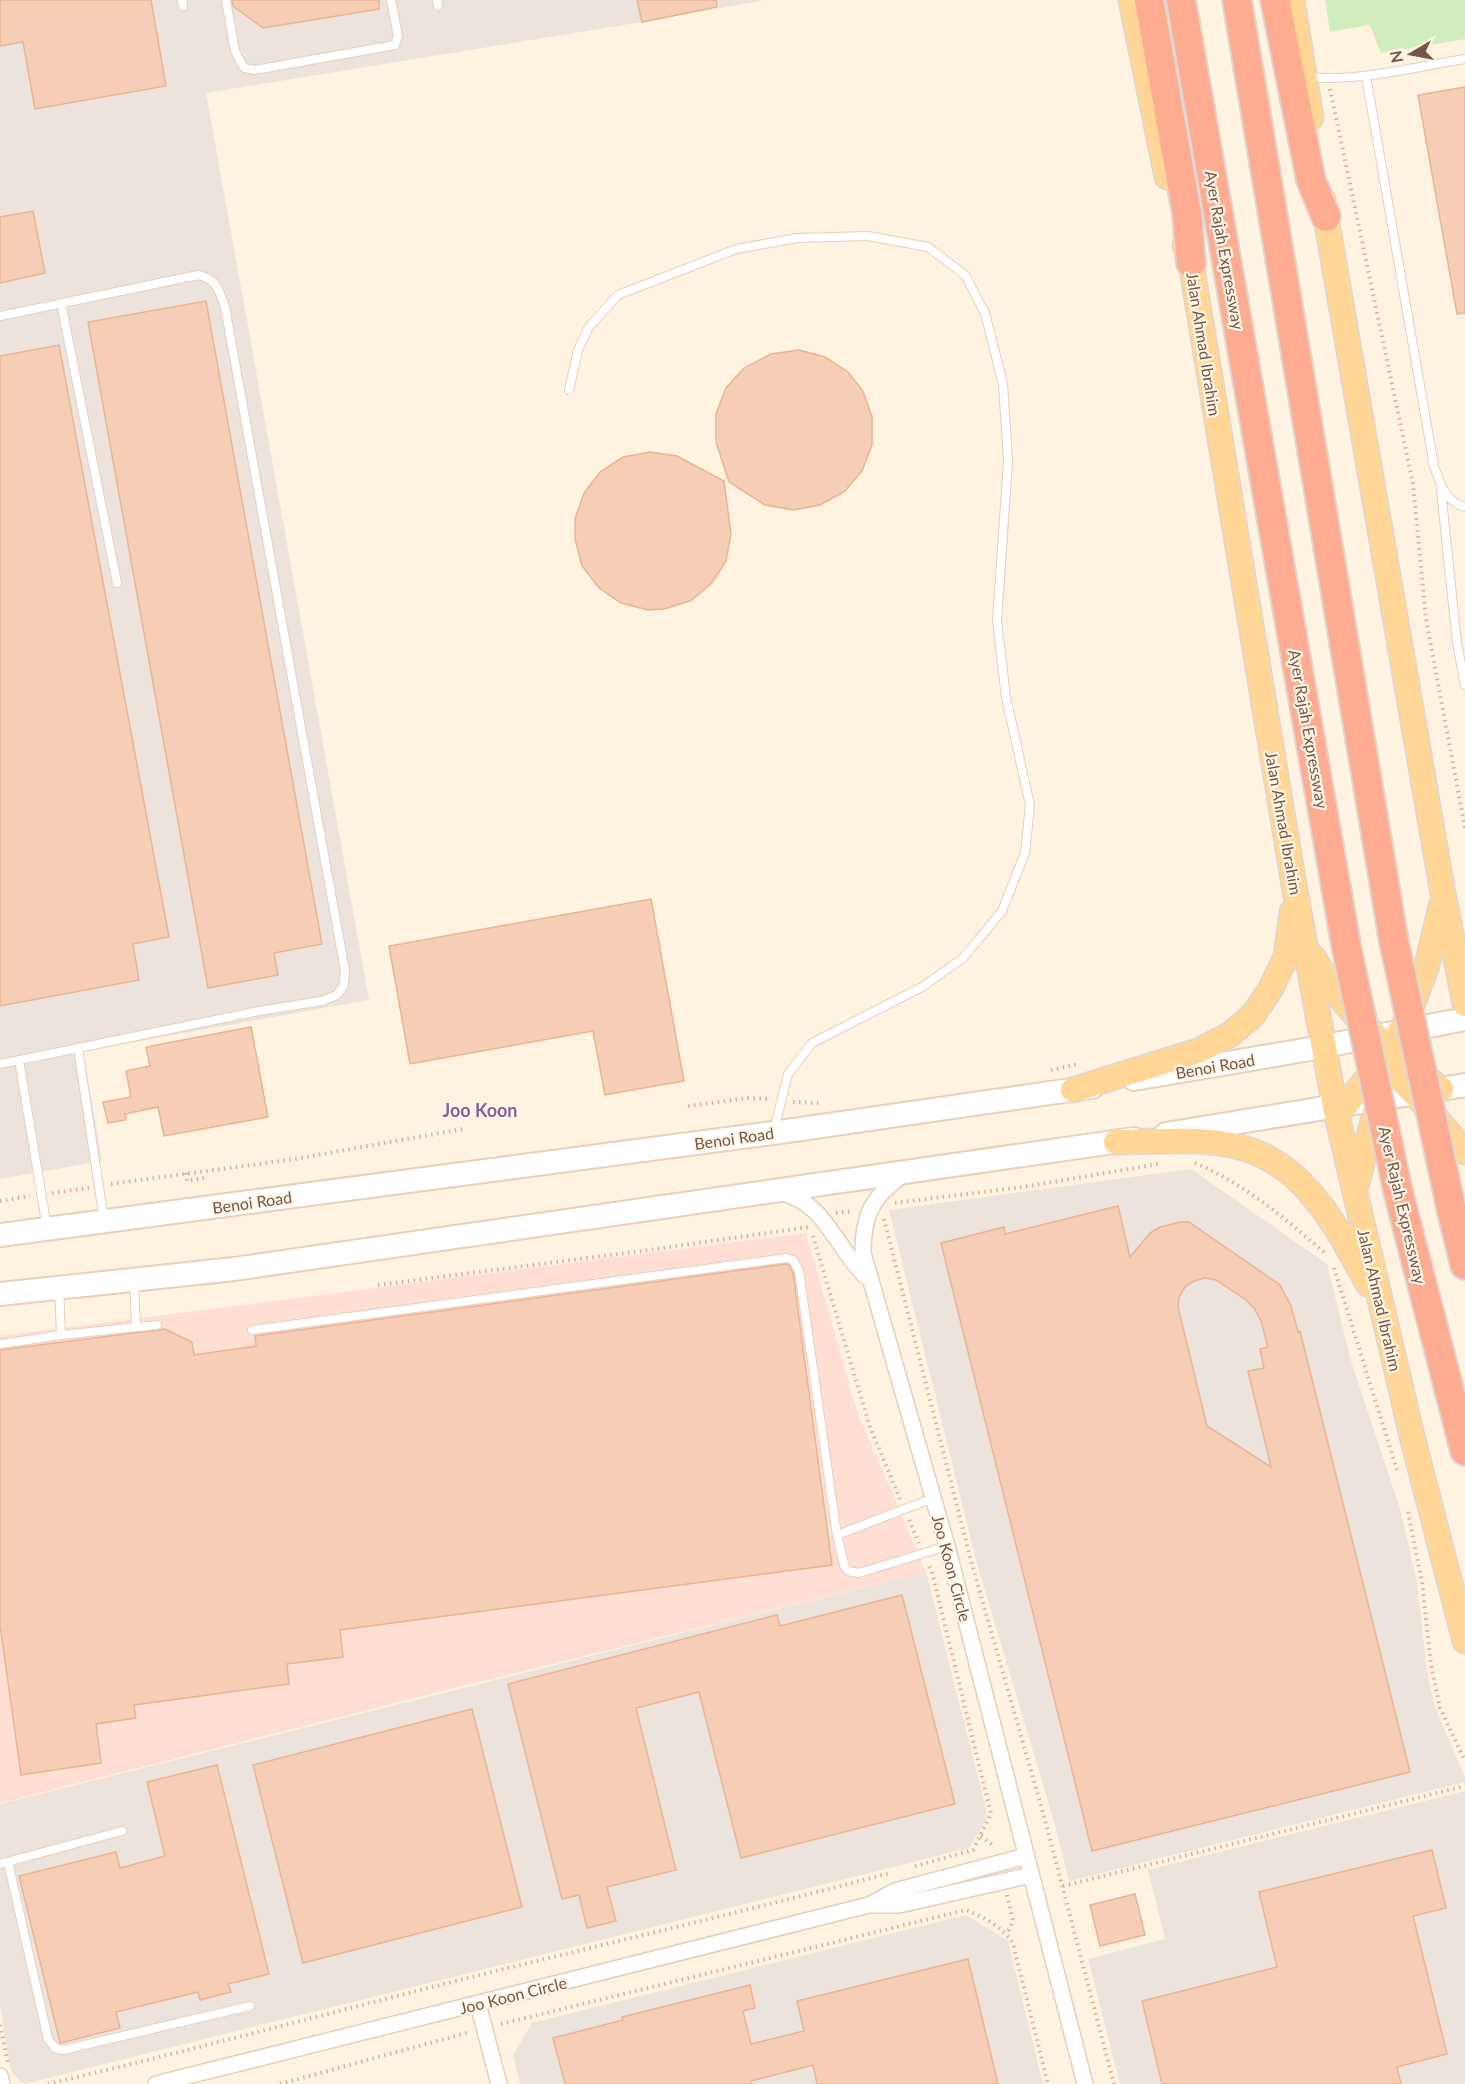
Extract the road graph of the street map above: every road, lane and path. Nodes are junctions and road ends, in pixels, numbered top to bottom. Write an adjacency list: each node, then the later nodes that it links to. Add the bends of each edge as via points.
1 (226, 0): 2 (lane, via 235,51 240,63 250,70 395,45 398,36)
2 (391, 0)
3 (1131, 0): 13 (main road, Jalan Ahmad Ibrahim, via 1174,216)
4 (1149, 0): 13 (highway, via 1187,213)
5 (1181, 0): 76 (highway, Ayer Rajah Expressway, bridge, via 1347,950 1398,1191)
6 (1237, 0): 64 (highway, bridge, via 1394,942)
7 (1275, 0): 12 (highway, via 1311,180)
8 (1292, 0): 11 (main road)
9 (1465, 59): 10 (lane)
10 (1366, 75): 11 (lane); 17 (lane, via 1434,466)
11 (1317, 78): 12 (main road); 21 (path, via 1413,484 1426,620)
12 (1326, 217): 23 (main road)
13 (1191, 263): 22 (main road, Jalan Ahmad Ibrahim)
14 (61, 303): 15 (lane); 19 (lane); 30 (lane, via 198,275 209,278 219,289 345,971 344,985 337,995 322,1001)
15 (0, 316)
16 (569, 390): 41 (lane, via 578,350 589,327 618,295 736,249 797,238 868,236 928,247 965,275 985,313 1003,384 1008,461 997,621 1006,697 1029,805 1025,853 1002,910 963,958 922,987 812,1043 788,1074)
17 (1441, 486): 18 (lane, via 1452,501); 20 (lane, via 1456,644)
18 (1465, 507)
19 (117, 583)
20 (1465, 685)
21 (1465, 828)
22 (1295, 891): 25 (main road, Jalan Ahmad Ibrahim); 38 (main road, via 1286,957 1270,990 1252,1015 1231,1034 1198,1051)
23 (1443, 894): 24 (main road); 26 (main road); 31 (main road, via 1427,965 1407,1020)
24 (1465, 927)
25 (1305, 942): 29 (main road, Jalan Ahmad Ibrahim); 31 (main road, via 1324,978)
26 (1465, 1004)
27 (1465, 1019): 28 (main road)
28 (1424, 1027): 31 (main road)
29 (1325, 1046): 31 (main road, Benoi Road); 38 (main road, Benoi Road); 44 (main road, Jalan Ahmad Ibrahim)
30 (78, 1049): 32 (lane); 54 (lane)
31 (1385, 1049): 37 (main road); 39 (main road); 40 (main road); 44 (main road)
32 (19, 1060): 33 (lane); 57 (lane)
33 (0, 1064)
34 (1080, 1064): 35 (path)
35 (1048, 1071)
36 (1465, 1085): 37 (main road)
37 (1441, 1089): 39 (main road)
38 (1073, 1090): 46 (main road, Benoi Road)
39 (1415, 1094): 40 (main road); 48 (main road)
40 (1378, 1100): 44 (main road); 56 (main road)
41 (781, 1101): 42 (path); 43 (path, via 748,1098); 46 (lane)
42 (829, 1103)
43 (688, 1106)
44 (1340, 1106): 47 (main road); 56 (main road, Jalan Ahmad Ibrahim)
45 (463, 1130): 52 (path)
46 (773, 1133): 61 (main road, Benoi Road)
47 (1116, 1142): 51 (main road); 70 (main road, via 1227,1144 1280,1164 1311,1191 1324,1209)
48 (1465, 1152)
49 (1166, 1162): 59 (path)
50 (1192, 1162): 77 (path, via 1255,1196 1330,1258)
51 (909, 1171): 55 (main road); 59 (street, Joo Koon Circle, via 874,1200)
52 (186, 1173): 53 (path, via 187,1181); 54 (path)
53 (204, 1178)
54 (100, 1186): 57 (path); 61 (lane)
55 (774, 1190): 60 (street, Joo Koon Circle, via 803,1201); 65 (main road, via 234,1269)
56 (1355, 1191): 70 (main road, Jalan Ahmad Ibrahim)
57 (42, 1194): 58 (path); 62 (lane)
58 (0, 1201)
59 (877, 1207): 60 (path); 66 (street, Joo Koon Circle, via 863,1233 862,1253); 93 (path, via 883,1214 971,1561)
60 (813, 1221): 66 (street, Joo Koon Circle, via 826,1222); 67 (path, via 649,1250); 80 (path, via 870,1427)
61 (104, 1222): 62 (main road, Benoi Road)
62 (48, 1228): 63 (main road, Benoi Road)
63 (0, 1235)
64 (1465, 1264)
65 (134, 1279): 68 (main road); 72 (lane)
66 (870, 1281): 78 (street, Joo Koon Circle)
67 (378, 1285)
68 (59, 1287): 69 (main road); 74 (lane)
69 (0, 1294)
70 (1382, 1310): 84 (main road, Jalan Ahmad Ibrahim)
71 (157, 1325): 72 (lane)
72 (136, 1327): 74 (lane)
73 (252, 1330): 81 (lane, via 793,1260 799,1270)
74 (61, 1335): 75 (lane)
75 (0, 1344)
76 (1465, 1451)
77 (1399, 1479)
78 (933, 1498): 80 (lane); 82 (street, Joo Koon Circle)
79 (1405, 1501): 85 (path, via 1422,1582 1440,1708)
80 (905, 1510): 81 (lane); 83 (path)
81 (837, 1534): 83 (lane, via 848,1571 859,1573)
82 (947, 1546): 83 (lane); 88 (street, Joo Koon Circle)
83 (923, 1552): 90 (path, via 932,1572 991,1814 973,1850)
84 (1465, 1641)
85 (1465, 1761)
86 (1465, 1786): 93 (path)
87 (122, 1831): 89 (lane)
88 (1026, 1856): 92 (street, Joo Koon Circle); 94 (street, Joo Koon Circle, via 895,1891)
89 (4, 1863): 96 (lane, via 48,2038 55,2048 63,2050)
90 (911, 1867)
91 (891, 1873): 101 (path)
92 (1031, 1875): 94 (street, Joo Koon Circle, via 899,1905); 106 (street, Joo Koon Circle)
93 (1063, 1886): 107 (path)
94 (868, 1905): 95 (street, Joo Koon Circle)
95 (478, 2004): 98 (street); 102 (street, Joo Koon Circle)
96 (250, 2006)
97 (0, 2025): 99 (path)
98 (484, 2028): 103 (path); 104 (street); 105 (path, via 966,1910 1007,1934 1013,1944)
99 (4, 2071): 100 (street)
100 (2, 2084)
101 (48, 2084)
102 (156, 2084)
103 (280, 2084)
104 (498, 2084)
105 (1048, 2084)
106 (1085, 2084)
107 (1114, 2084)

